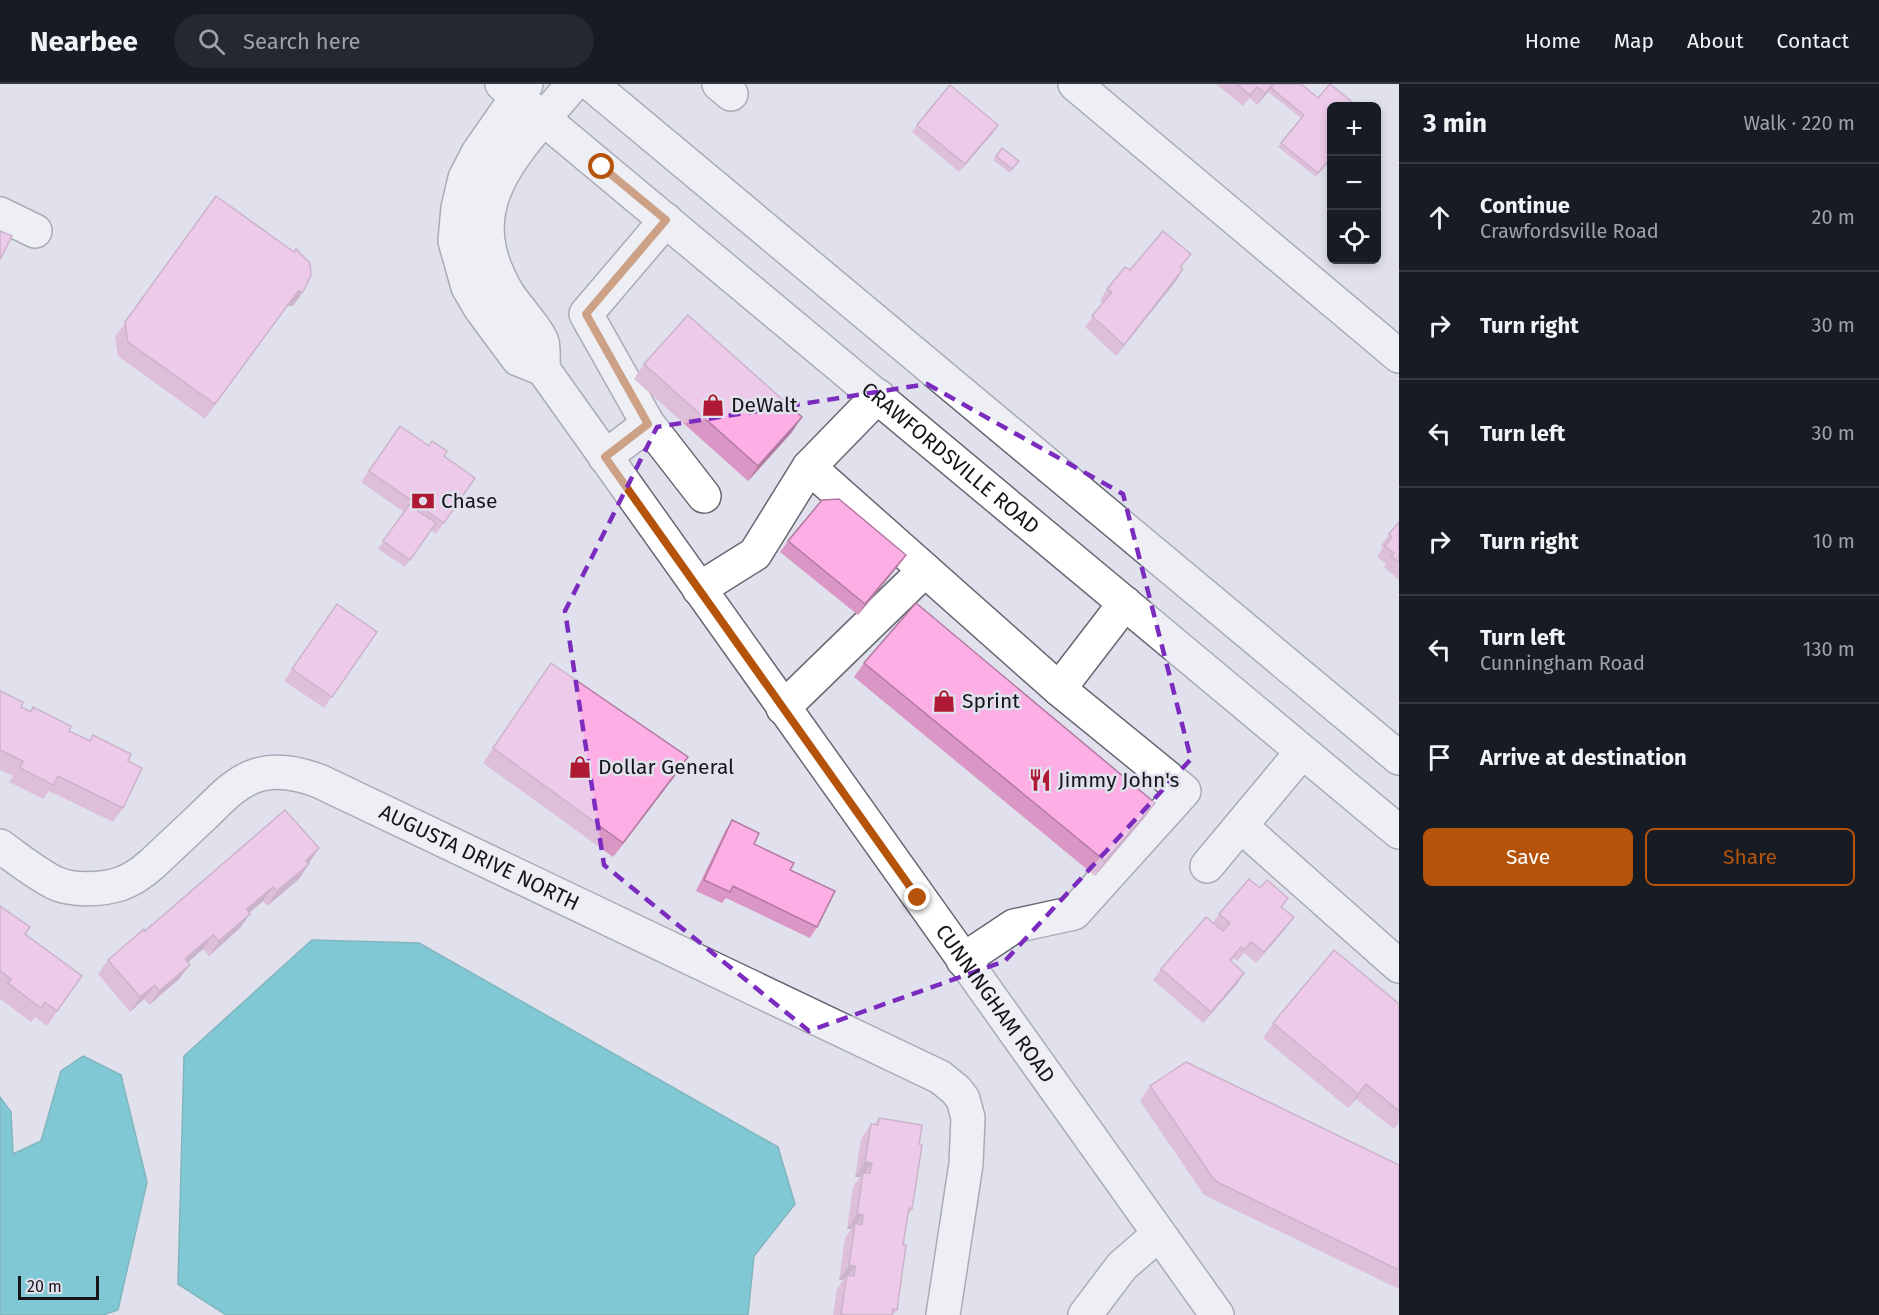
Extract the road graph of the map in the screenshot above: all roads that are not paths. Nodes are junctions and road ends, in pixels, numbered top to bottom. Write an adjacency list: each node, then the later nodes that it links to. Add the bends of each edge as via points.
1 (573, 84): 5 (street)
2 (591, 84): 22 (street)
3 (1075, 84): 9 (street)
4 (515, 88): 5 (street, CRAWFORDSVILLE ROAD); 10 (street, CUNNINGHAM ROAD, via 465,178 455,241 468,287 481,309 518,359)
5 (544, 119): 7 (street, CRAWFORDSVILLE ROAD); 10 (street, via 495,185 486,235 499,278 542,342)
6 (0, 214): 8 (street)
7 (666, 220): 11 (street, CRAWFORDSVILLE ROAD); 12 (street, via 586,314)
8 (35, 231)
9 (1399, 356)
10 (543, 369): 13 (street, CUNNINGHAM ROAD)
11 (878, 396): 14 (street); 18 (street, CRAWFORDSVILLE ROAD)
12 (648, 424): 13 (street); 15 (street)
13 (605, 457): 17 (street, CUNNINGHAM ROAD)
14 (809, 467): 16 (street); 17 (street, via 755,554)
15 (704, 496)
16 (925, 570): 19 (street); 20 (street)
17 (699, 588): 20 (street, CUNNINGHAM ROAD)
18 (1125, 603): 19 (street); 21 (street, CRAWFORDSVILLE ROAD)
19 (1059, 689): 27 (street, via 1184,790 1074,913 1014,926)
20 (783, 708): 27 (street, CUNNINGHAM ROAD)
21 (1302, 752): 23 (street); 24 (street, CRAWFORDSVILLE ROAD)
22 (1399, 758)
23 (1241, 826): 26 (street); 28 (street)
24 (1399, 832)
25 (0, 846): 30 (street, AUGUSTA DRIVE NORTH, via 57,884 82,888 120,884 152,864 225,794 243,782 254,776 298,772 940,1077 956,1090 966,1107 968,1124 966,1164)
26 (1207, 866)
27 (963, 960): 29 (street, CUNNINGHAM ROAD)
28 (1399, 966)
29 (1159, 1234): 31 (street, via 1122,1266); 32 (street, CUNNINGHAM ROAD)
30 (943, 1315)
31 (1085, 1315)
32 (1216, 1315)

